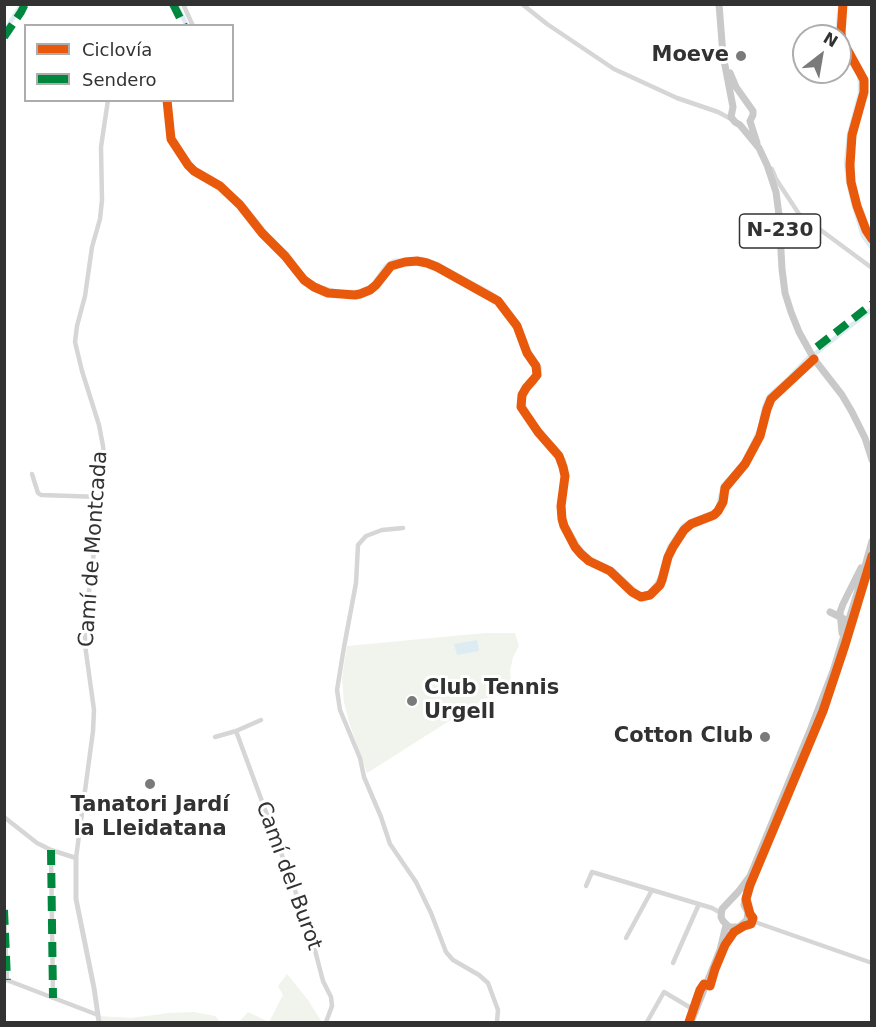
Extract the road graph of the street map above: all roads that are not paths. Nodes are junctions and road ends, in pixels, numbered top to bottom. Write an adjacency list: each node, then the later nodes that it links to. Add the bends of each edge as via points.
1 (183, 4): 4 (street)
2 (522, 4): 9 (street, via 614,69)
3 (720, 4): 5 (main road, N-230)
4 (192, 24)
5 (725, 64): 7 (main road, N-230); 8 (main road, N-230)
6 (108, 102): 19 (street, Camí de Montcada, via 101,147 100,219 75,342 103,446)
7 (747, 104): 8 (main road, via 738,103); 11 (main road, N-230, via 753,111)
8 (732, 108): 9 (street); 10 (main road, N-230)
9 (718, 112): 10 (street)
10 (733, 120): 12 (main road, N-230)
11 (750, 121): 12 (main road); 13 (main road, N-230)
12 (740, 125): 13 (main road, N-230)
13 (759, 148): 14 (main road, N-230)
14 (766, 165): 15 (street, via 799,214); 16 (main road, N-230, via 776,192 782,269 791,312 814,359 852,412)
15 (872, 268)
16 (870, 449): 17 (main road, N-230)
17 (872, 460)
18 (32, 474): 19 (street, via 41,495)
19 (100, 497): 29 (street, Camí de Montcada, via 84,645 94,710 93,731)
20 (403, 528): 51 (street, via 366,536 358,545 356,583 337,690 340,710 390,844 416,882 446,952 488,983 498,1010)
21 (872, 541): 22 (main road)
22 (867, 555): 23 (main road); 23 (main road, via 840,612)
23 (845, 618): 30 (main road, via 833,671)
24 (261, 720): 25 (street)
25 (236, 730): 26 (street); 50 (street, Camí del Burot, via 331,997)
26 (215, 736)
27 (4, 818): 28 (street)
28 (51, 850): 29 (street); 46 (street)
29 (76, 858): 48 (street, via 76,899)
30 (750, 876): 34 (main road); 35 (main road)
31 (586, 886): 32 (street, via 592,872)
32 (652, 890): 33 (street); 41 (street)
33 (699, 904): 35 (street); 43 (street)
34 (744, 905): 35 (main road, via 738,901); 37 (main road)
35 (725, 906): 39 (main road, via 721,917)
36 (4, 910): 45 (street)
37 (748, 912): 38 (street); 40 (main road, via 747,920)
38 (752, 921): 40 (street); 44 (street)
39 (726, 925): 40 (main road); 42 (main road)
40 (739, 927): 42 (main road)
41 (626, 938)
42 (720, 950): 47 (main road)
43 (673, 963)
44 (872, 963)
45 (6, 980): 46 (street)
46 (53, 998): 48 (street)
47 (696, 1011): 52 (street, via 664,992); 53 (main road)
48 (98, 1015): 49 (street)
49 (99, 1023)
50 (326, 1023)
51 (497, 1023)
52 (647, 1023)
53 (691, 1023)

